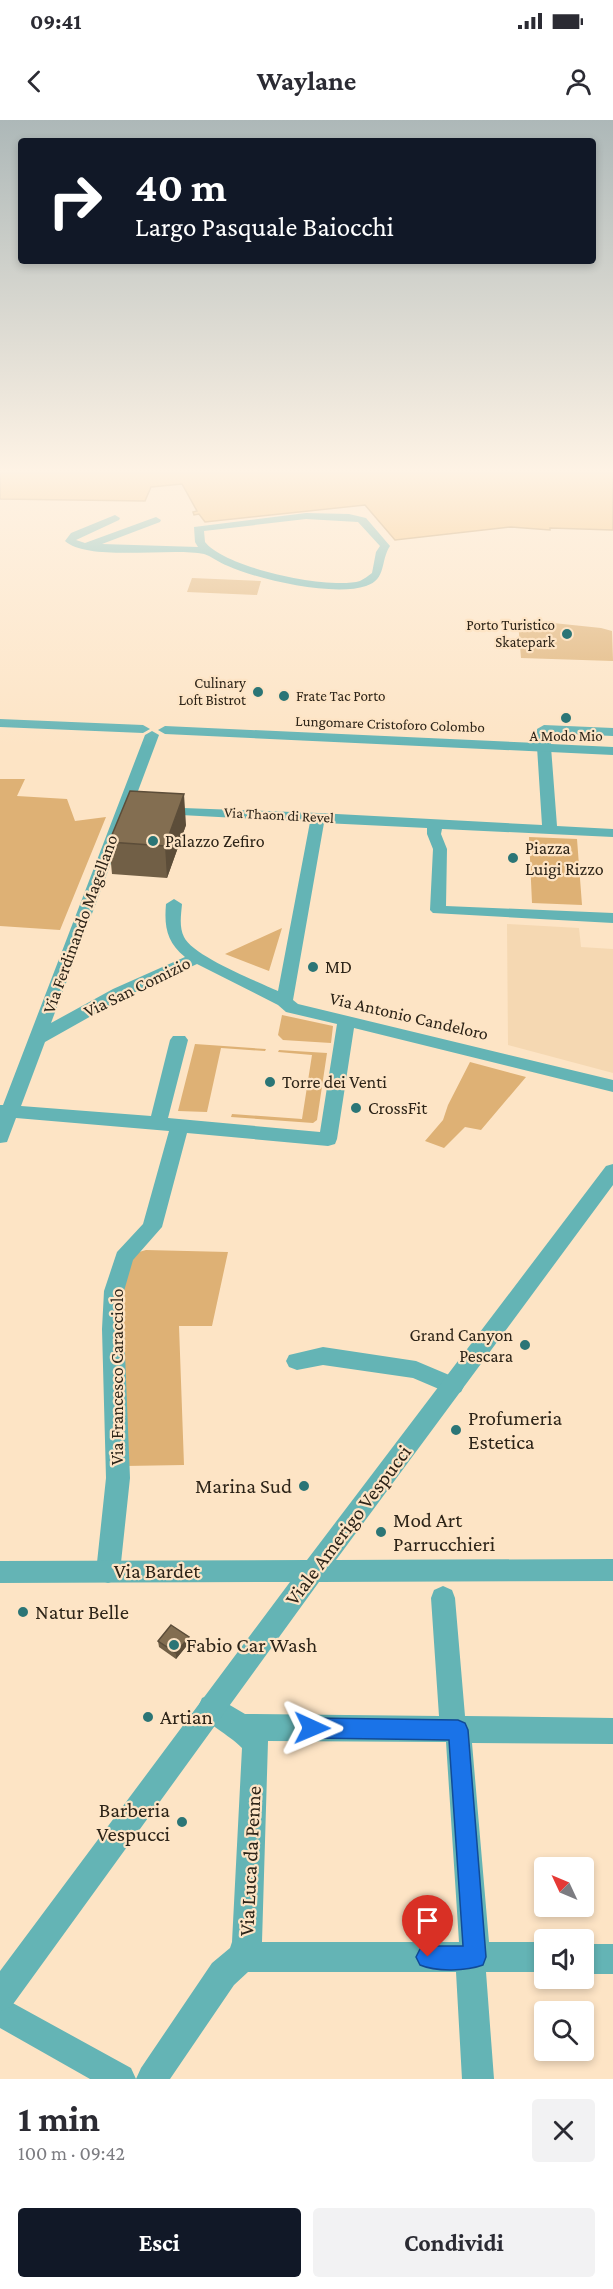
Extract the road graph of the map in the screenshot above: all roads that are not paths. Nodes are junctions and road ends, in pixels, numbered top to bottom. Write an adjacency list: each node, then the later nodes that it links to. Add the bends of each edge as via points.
1 (233, 564): 2 (street, via 257,573 341,586 364,584 377,574)
2 (379, 564)
3 (0, 723): 4 (street, Lungomare Cristoforo Colombo)
4 (153, 732): 6 (street, Lungomare Cristoforo Colombo); 8 (street, Via Ferdinando Magellano)
5 (613, 732): 6 (street, via 544,729)
6 (544, 747): 7 (street, Lungomare Cristoforo Colombo); 11 (street)
7 (613, 750)
8 (135, 809): 9 (street, Via Thaon di Revel); 18 (street, Via Ferdinando Magellano)
9 (318, 817): 10 (street, Via Thaon di Revel); 16 (street)
10 (435, 823): 11 (street, Via Thaon di Revel); 14 (street, via 434,834 440,849 438,910)
11 (550, 830): 12 (street, Via Thaon di Revel)
12 (613, 833)
13 (174, 903): 15 (street, Via Antonio Candeloro, via 173,931 181,947)
14 (613, 918)
15 (201, 960): 16 (street, Via Antonio Candeloro); 18 (street, Via San Comizio, via 119,993)
16 (284, 1001): 17 (street, Via Antonio Candeloro, via 292,1008)
17 (346, 1022): 20 (street, Via Antonio Candeloro); 23 (street, via 328,1139)
18 (38, 1038): 21 (street, Via Ferdinando Magellano)
19 (179, 1040): 22 (street)
20 (613, 1086)
21 (5, 1112): 22 (street); 24 (street, Via Ferdinando Magellano)
22 (158, 1123): 23 (street)
23 (180, 1126): 31 (street, Via Francesco Caracciolo, via 152,1227 124,1257 118,1275 113,1308 118,1478)
24 (0, 1137)
25 (613, 1172): 27 (street, Viale Amerigo Vespucci)
26 (297, 1361): 27 (street, via 323,1356 416,1370)
27 (453, 1386): 29 (street, Viale Amerigo Vespucci)
28 (613, 1570): 29 (street, Via Bardet)
29 (313, 1571): 31 (street, Via Bardet); 33 (street, Viale Amerigo Vespucci)
30 (0, 1572): 31 (street, Via Bardet)
31 (108, 1572)
32 (443, 1598): 35 (street)
33 (211, 1707): 34 (street, Via Luca da Penne); 42 (street, Viale Amerigo Vespucci)
34 (241, 1727): 35 (street); 37 (street, Via Luca da Penne, via 256,1743 247,1942)
35 (456, 1730): 36 (street); 38 (street)
36 (613, 1731)
37 (242, 1957): 38 (street); 45 (street, Via Luca da Penne, via 223,1974)
38 (473, 1957): 39 (street); 46 (street)
39 (534, 1957)
40 (594, 1959): 41 (street)
41 (613, 1959)
42 (0, 1996)
43 (0, 2011): 44 (street)
44 (120, 2079)
45 (152, 2079)
46 (478, 2079)

